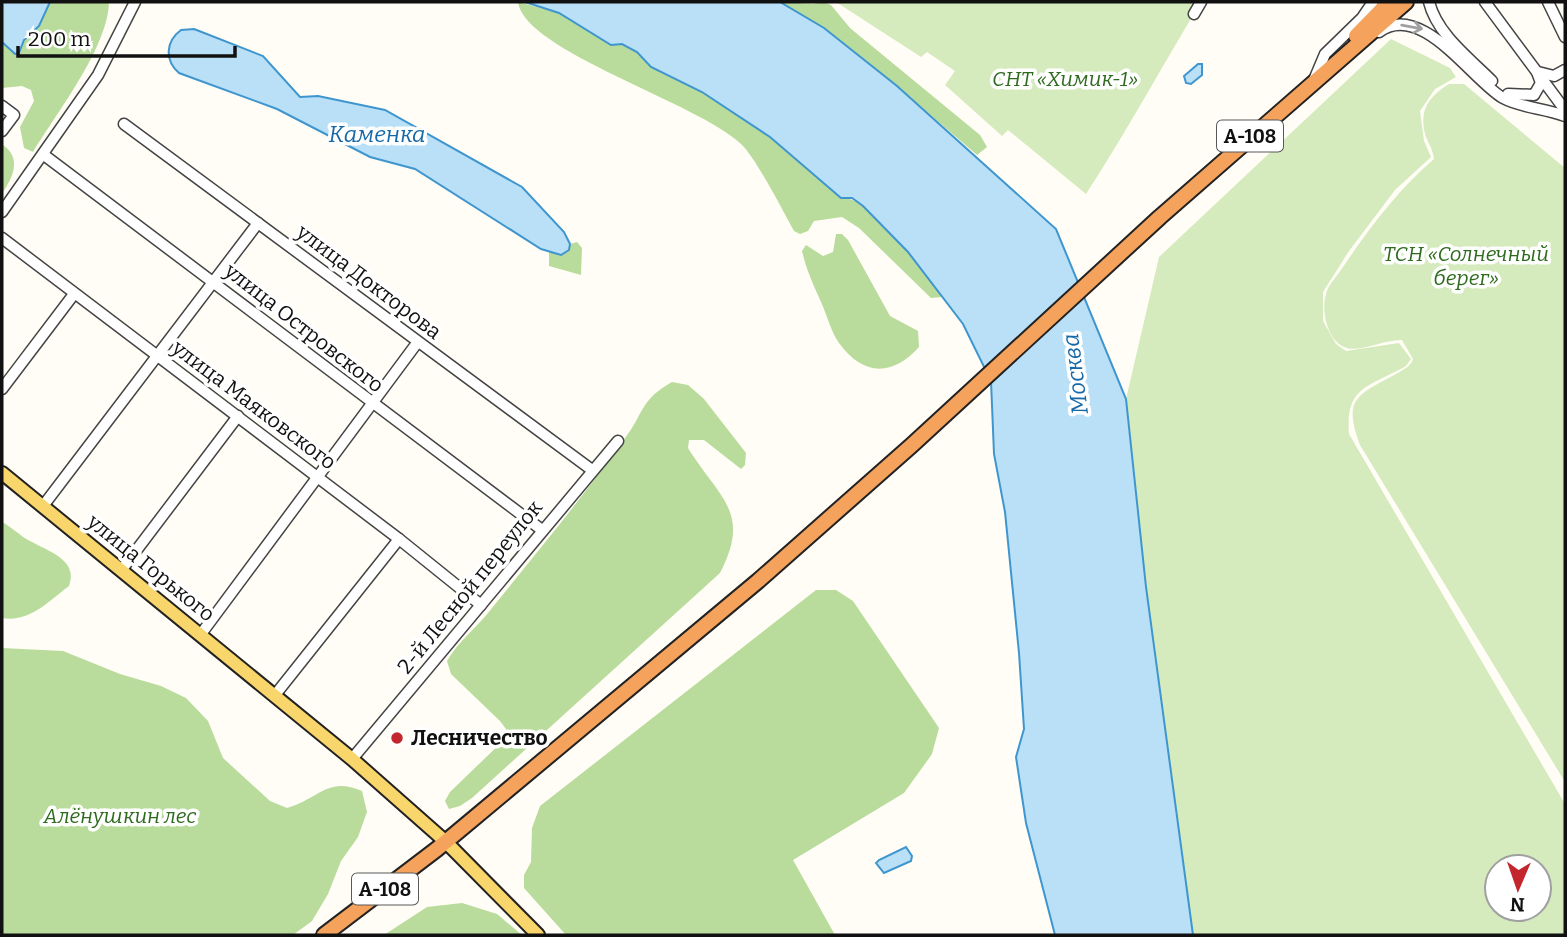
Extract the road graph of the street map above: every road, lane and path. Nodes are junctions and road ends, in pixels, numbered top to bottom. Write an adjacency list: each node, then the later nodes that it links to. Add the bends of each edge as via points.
1 (135, 2): 22 (street, via 98,75)
2 (1201, 2): 10 (street)
3 (1373, 2): 16 (street, via 1325,54)
4 (1389, 2): 13 (highway, А-108)
5 (1406, 2): 13 (highway, А-108)
6 (1429, 2): 15 (street, via 1447,36 1503,93 1534,95 1541,83)
7 (1485, 2): 15 (street)
8 (1548, 2): 12 (street)
9 (1554, 2): 11 (street)
10 (1194, 14)
11 (1565, 23)
12 (1565, 37)
13 (1329, 66): 16 (highway, А-108)
14 (1565, 70): 15 (street, via 1554,76)
15 (1537, 72): 18 (street)
16 (1314, 80): 19 (street, one-way to 19, via 1333,72 1385,27 1402,25 1422,28 1443,41 1501,97); 45 (highway, А-108, via 758,581)
17 (2, 106): 21 (street, via 14,115)
18 (1565, 110)
19 (1565, 116)
20 (124, 124): 24 (street, улица Докторова)
21 (2, 131)
22 (44, 155): 23 (street); 26 (street, улица Островского)
23 (2, 212)
24 (258, 223): 26 (street); 28 (street, улица Докторова)
25 (2, 238): 27 (street, улица Маяковского)
26 (213, 282): 29 (street); 31 (street, улица Островского)
27 (75, 294): 29 (street, улица Маяковского); 30 (street)
28 (418, 343): 31 (street); 34 (street, улица Докторова)
29 (156, 356): 32 (street, улица Маяковского); 37 (street)
30 (2, 389)
31 (371, 404): 36 (street); 38 (street, улица Островского)
32 (238, 416): 36 (street, улица Маяковского); 40 (street)
33 (618, 441): 34 (street, 2-й Лесной переулок)
34 (592, 470): 38 (street, 2-й Лесной переулок)
35 (2, 473): 37 (main road, улица Горького)
36 (316, 476): 39 (street, улица Маяковского); 42 (street)
37 (43, 506): 40 (main road, улица Горького)
38 (542, 530): 41 (street, 2-й Лесной переулок)
39 (399, 539): 41 (street, улица Маяковского); 43 (street)
40 (123, 568): 42 (main road, улица Горького)
41 (481, 605): 44 (street, 2-й Лесной переулок)
42 (201, 634): 43 (main road, улица Горького)
43 (275, 695): 44 (main road, улица Горького)
44 (352, 759): 45 (main road, улица Горького)
45 (446, 842): 46 (highway, А-108); 47 (main road, улица Горького)
46 (324, 935)
47 (538, 935)

